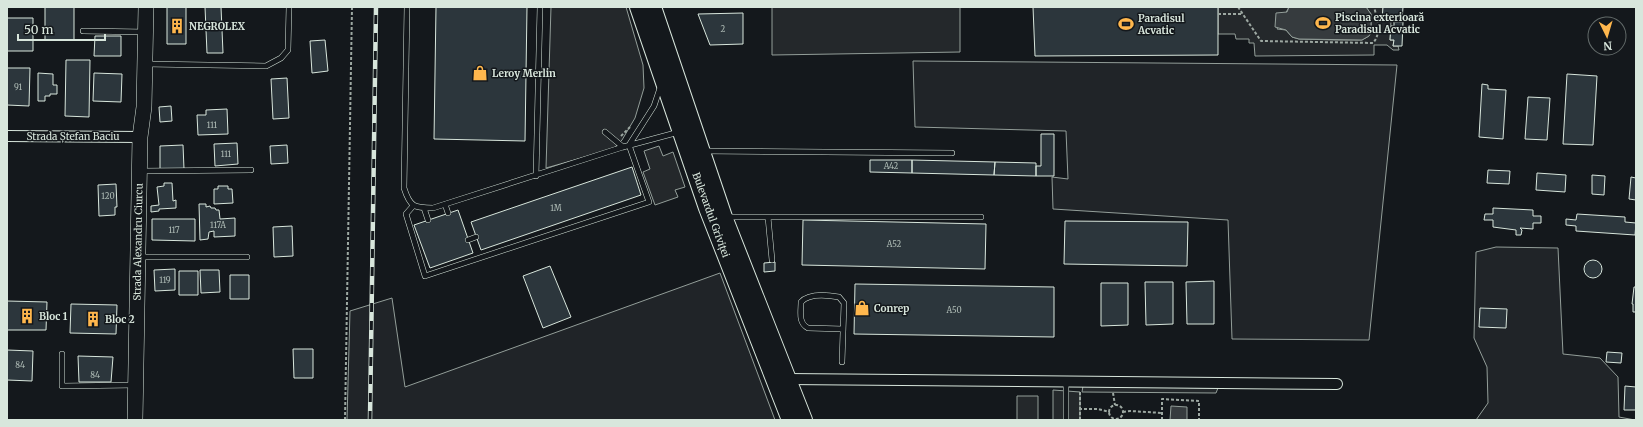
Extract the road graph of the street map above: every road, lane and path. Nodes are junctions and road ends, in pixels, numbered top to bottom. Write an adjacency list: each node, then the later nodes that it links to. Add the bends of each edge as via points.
1 (146, 7): 13 (street, Strada Alexandru Ciurcu)
2 (289, 7): 14 (lane, via 288,50 281,58 266,66)
3 (352, 7): 58 (path)
4 (407, 7): 30 (lane, via 404,188)
5 (540, 7): 28 (lane)
6 (638, 7): 15 (main road, Bulevardul Griviței)
7 (653, 7): 24 (main road, Bulevardul Griviței)
8 (1238, 7): 11 (path)
9 (1374, 7): 11 (path, via 1378,35 1373,43 1260,41)
10 (1218, 14): 11 (path)
11 (1243, 14)
12 (83, 31): 13 (lane)
13 (146, 32): 14 (street, Strada Alexandru Ciurcu)
14 (145, 64): 20 (street, Strada Alexandru Ciurcu)
15 (663, 79): 17 (main road, Bulevardul Griviței); 22 (lane, via 654,106)
16 (633, 124): 21 (path)
17 (681, 131): 22 (lane); 59 (main road, Bulevardul Griviței, via 710,215)
18 (605, 132): 21 (lane)
19 (7, 136): 20 (street, Strada Ștefan Baciu)
20 (140, 137): 27 (street, Strada Alexandru Ciurcu)
21 (616, 141): 23 (lane)
22 (629, 145): 23 (lane); 30 (lane, via 639,180 649,202 425,276 406,214)
23 (623, 147): 28 (lane)
24 (702, 151): 25 (lane); 34 (main road, Bulevardul Griviței)
25 (952, 153)
26 (251, 170): 27 (lane)
27 (140, 171): 39 (street, Strada Alexandru Ciurcu)
28 (536, 176): 29 (lane)
29 (445, 204): 31 (lane); 32 (lane)
30 (413, 206): 31 (lane)
31 (424, 208): 36 (lane)
32 (448, 213)
33 (768, 216): 34 (lane); 35 (lane); 41 (lane)
34 (724, 217): 45 (main road, Bulevardul Griviței)
35 (981, 217)
36 (428, 220)
37 (476, 237): 38 (lane)
38 (468, 240)
39 (138, 257): 40 (lane); 48 (street, Strada Alexandru Ciurcu)
40 (247, 257)
41 (772, 260)
42 (843, 329): 42 (lane, via 844,303 839,297 807,297 801,302 801,322 804,326); 44 (lane)
43 (62, 354): 48 (lane, via 62,386)
44 (842, 362)
45 (787, 379): 46 (street); 60 (main road, Bulevardul Griviței)
46 (1066, 381): 47 (street); 61 (lane)
47 (1337, 384)
48 (135, 385): 57 (street, Strada Alexandru Ciurcu)
49 (1082, 392): 52 (path)
50 (1112, 392): 51 (path)
51 (1115, 405): 53 (path); 54 (path, via 1122,407)
52 (1080, 409): 53 (path, via 1098,408); 62 (path)
53 (1110, 412): 56 (path, via 1112,417)
54 (1123, 412): 55 (path, via 1130,410); 56 (path)
55 (1162, 413): 63 (path); 64 (path, via 1162,399 1199,401)
56 (1118, 419)
57 (135, 420)
58 (345, 420)
59 (790, 420)
60 (804, 420)
61 (1066, 420)
62 (1080, 420)
63 (1162, 420)
64 (1199, 420)

